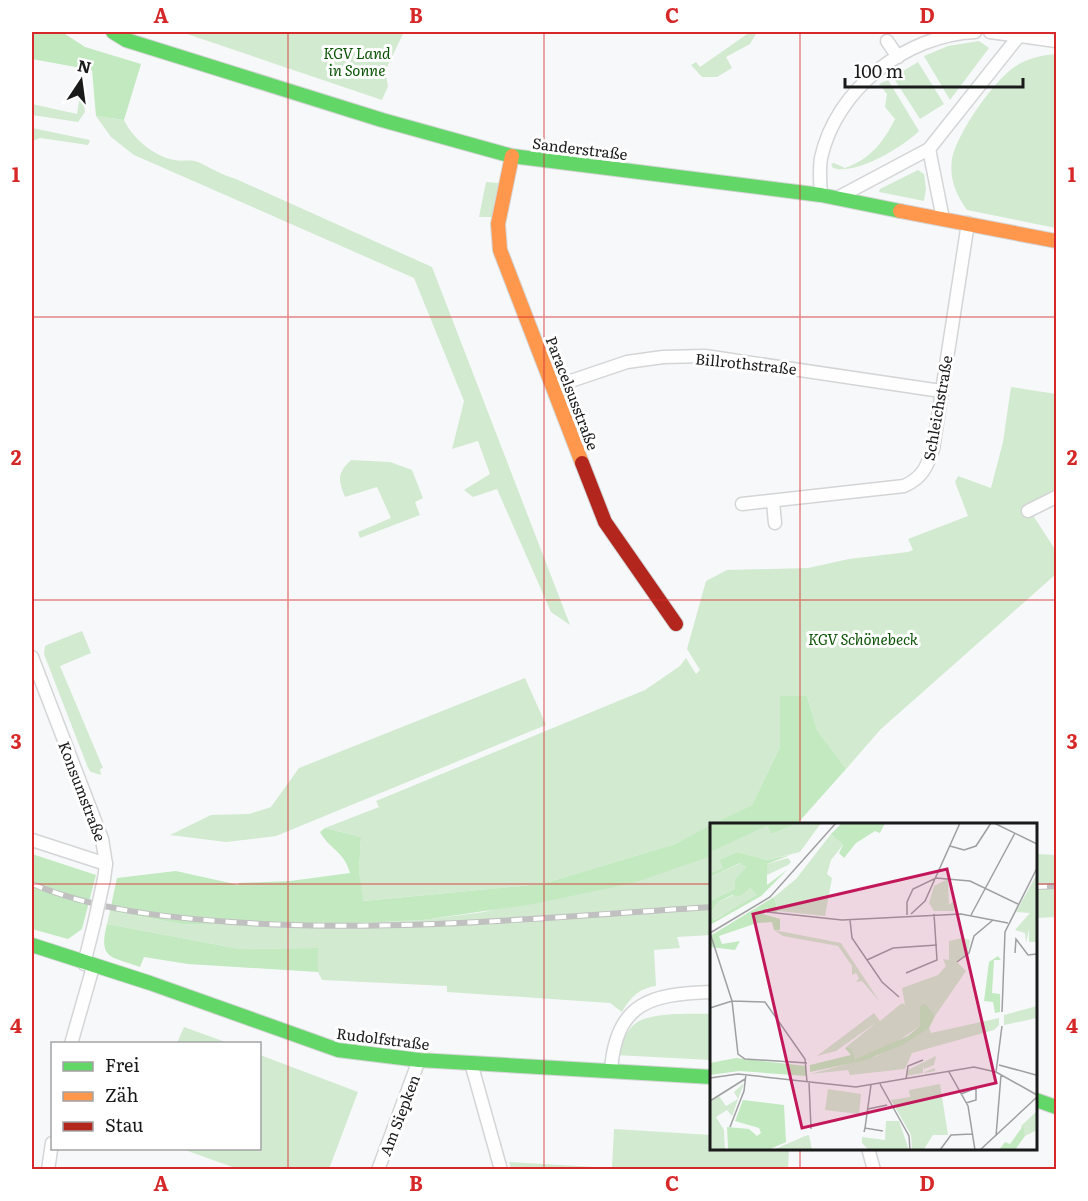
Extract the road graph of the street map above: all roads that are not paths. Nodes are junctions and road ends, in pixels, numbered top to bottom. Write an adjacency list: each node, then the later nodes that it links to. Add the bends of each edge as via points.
1 (113, 32): 9 (street, Sanderstraße, via 126,40)
2 (975, 32): 7 (street, via 936,39)
3 (990, 32): 4 (street)
4 (1021, 33): 6 (street); 8 (street)
5 (887, 41): 7 (street)
6 (1056, 41)
7 (898, 57): 10 (street, via 855,93 827,141 821,160)
8 (928, 149): 11 (street); 12 (street)
9 (512, 156): 10 (street, Sanderstraße); 15 (street, Paracelsusstraße, via 498,224 500,250)
10 (821, 195): 11 (street, Sanderstraße)
11 (837, 198): 12 (street, Sanderstraße)
12 (943, 219): 13 (street, Sanderstraße)
13 (968, 224): 14 (street, Sanderstraße); 16 (street, Schleichstraße)
14 (1056, 241)
15 (553, 387): 16 (street, Billrothstraße, via 627,362 705,356); 22 (street, Paracelsusstraße, via 605,522)
16 (941, 391): 18 (street, Schleichstraße, via 933,449 925,471 914,482)
17 (1056, 497): 20 (street)
18 (773, 502): 19 (street, Schleichstraße); 21 (street)
19 (742, 504)
20 (1028, 511)
21 (775, 523)
22 (676, 624)
23 (32, 657): 25 (street, Konsumstraße, via 98,826)
24 (32, 840): 25 (street)
25 (106, 864): 27 (street, Konsumstraße, bridge)
26 (32, 945): 27 (street, Rudolfstraße)
27 (88, 966): 29 (street); 30 (street, Rudolfstraße, via 150,983 338,1050)
28 (710, 992): 32 (street, via 674,994 641,1004 625,1020 615,1041)
29 (71, 1042)
30 (419, 1060): 31 (street, Rudolfstraße); 39 (street, Am Siepken)
31 (471, 1063): 32 (street, Rudolfstraße); 40 (street)
32 (611, 1070): 33 (street, Rudolfstraße)
33 (710, 1077)
34 (1037, 1101): 35 (street)
35 (1056, 1107)
36 (51, 1150): 38 (street)
37 (868, 1150): 41 (street)
38 (48, 1170)
39 (378, 1170)
40 (501, 1170)
41 (874, 1170)

